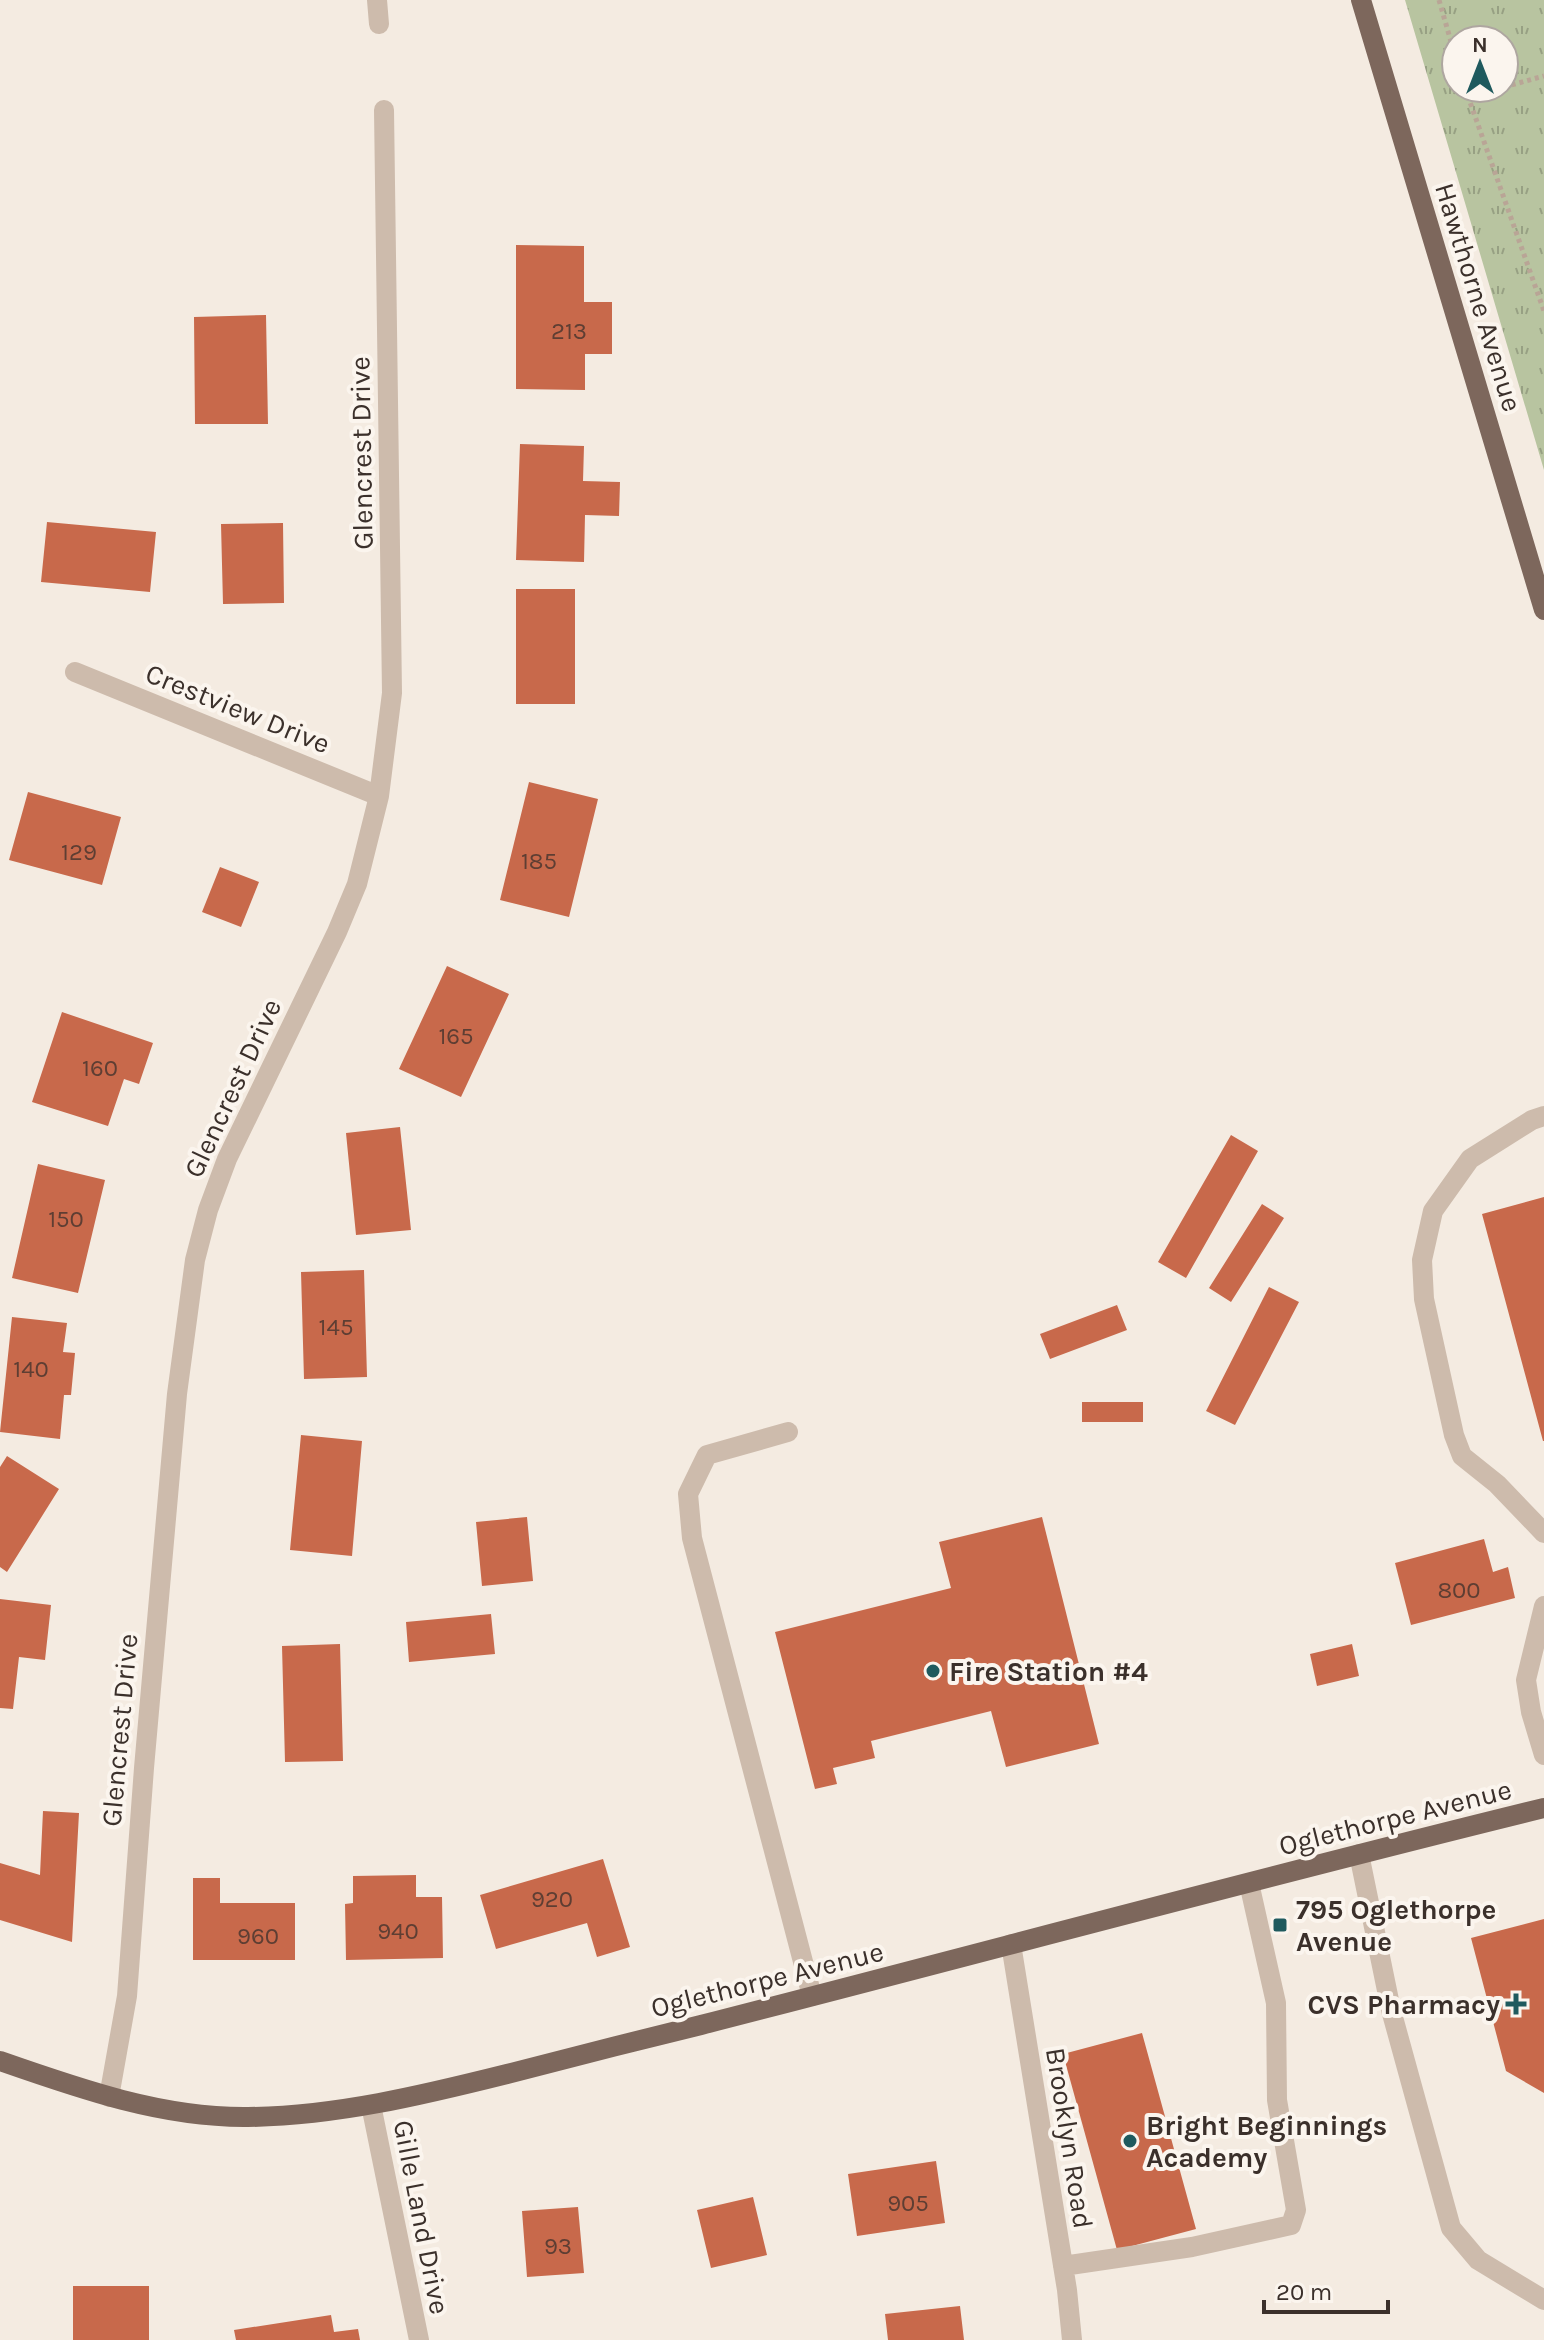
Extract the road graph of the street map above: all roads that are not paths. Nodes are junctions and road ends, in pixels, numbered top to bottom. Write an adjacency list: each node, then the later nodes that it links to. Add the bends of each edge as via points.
1 (377, 0): 3 (street)
2 (1361, 0): 5 (main road, Hawthorne Avenue)
3 (379, 24)
4 (384, 110): 7 (street, Glencrest Drive, via 392,693)
5 (1544, 610)
6 (75, 672): 7 (street, Crestview Drive)
7 (379, 796): 19 (street, Glencrest Drive, via 357,884 227,1159 195,1260 177,1394 127,1996)
8 (1544, 1116): 10 (street, via 1470,1159 1433,1211 1422,1260 1424,1299 1462,1456)
9 (788, 1432): 17 (street, via 707,1455 688,1494 692,1538)
10 (1544, 1533)
11 (1544, 1606): 12 (street, via 1526,1680)
12 (1544, 1755)
13 (1544, 1808): 14 (main road, Oglethorpe Avenue)
14 (1359, 1854): 15 (main road, Oglethorpe Avenue); 22 (street, via 1391,2010 1451,2228 1478,2260)
15 (1249, 1883): 16 (main road, Oglethorpe Avenue); 21 (street, via 1276,2003 1277,2100 1296,2210 1291,2225 1192,2247)
16 (1011, 1944): 17 (main road, Oglethorpe Avenue); 21 (street, Brooklyn Road)
17 (812, 1996): 20 (main road, Oglethorpe Avenue)
18 (0, 2061): 19 (main road, Oglethorpe Avenue)
19 (109, 2097): 20 (main road, Oglethorpe Avenue, via 192,2114 246,2117)
20 (371, 2105): 23 (street, Gille Land Drive)
21 (1063, 2266): 24 (street, Brooklyn Road)
22 (1544, 2300)
23 (419, 2340)
24 (1072, 2340)

